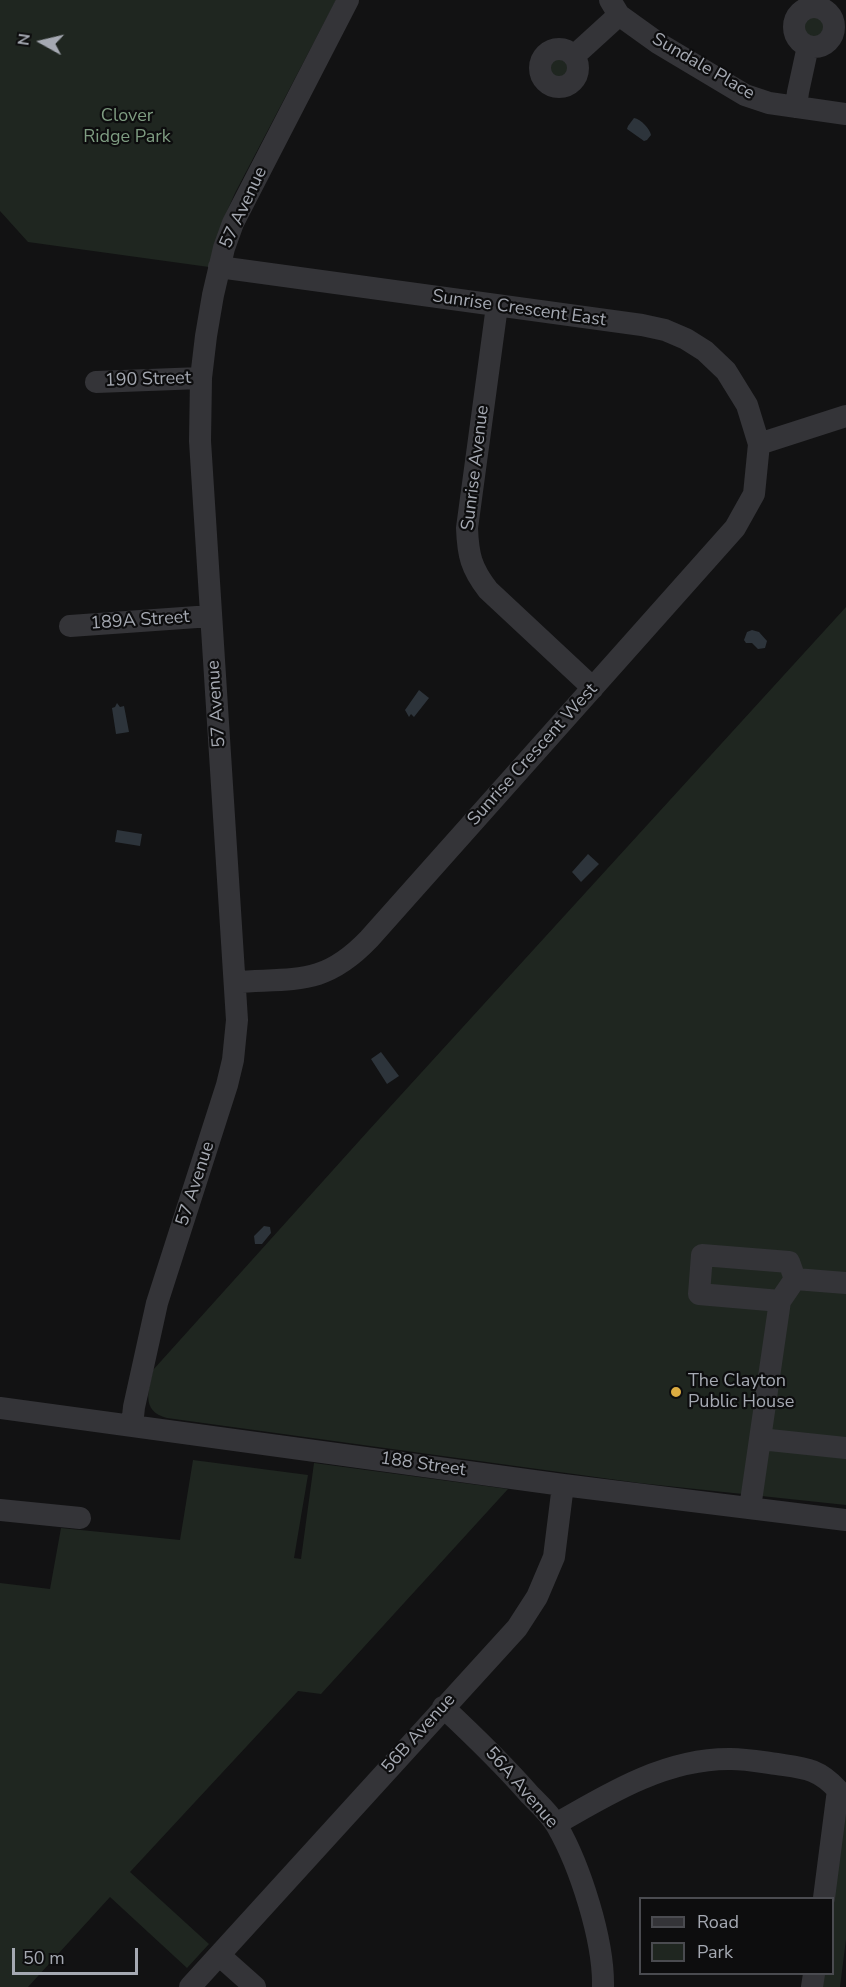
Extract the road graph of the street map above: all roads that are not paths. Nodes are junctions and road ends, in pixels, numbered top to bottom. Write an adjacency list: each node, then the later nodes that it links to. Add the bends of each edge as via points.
1 (348, 0): 7 (street, 57 Avenue, via 233,223)
2 (615, 7): 4 (street); 5 (street, Sundale Place, via 658,43 745,95)
3 (808, 46): 5 (street)
4 (574, 56)
5 (796, 107): 6 (street, Sundale Place)
6 (846, 114)
7 (219, 267): 8 (street, Sunrise Crescent East); 9 (street, 57 Avenue)
8 (497, 306): 12 (street, Sunrise Crescent East, via 642,325 686,339 726,371 747,405); 15 (street, Sunrise Avenue, via 467,528 468,552 475,573 488,590)
9 (201, 378): 10 (street, 190 Street); 13 (street, 57 Avenue, via 200,441)
10 (96, 382)
11 (845, 415): 12 (street)
12 (759, 444): 15 (street, Sunrise Crescent West, via 754,494 735,528)
13 (211, 616): 14 (street, 189A Street); 16 (street, 57 Avenue)
14 (70, 626)
15 (593, 688): 16 (street, Sunrise Crescent West, via 356,953 340,965 309,977)
16 (236, 982): 21 (street, 57 Avenue, via 233,1060 158,1303)
17 (795, 1279): 18 (street); 19 (street); 19 (street, via 789,1262 702,1255 699,1294)
18 (846, 1283)
19 (780, 1301): 22 (street)
20 (0, 1408): 21 (street, 188 Street)
21 (132, 1426): 24 (street, 188 Street)
22 (760, 1439): 23 (street); 25 (street)
23 (846, 1448)
24 (563, 1485): 25 (street, 188 Street); 29 (street, 56B Avenue, via 554,1557 537,1597 517,1628)
25 (750, 1508): 28 (street, 188 Street)
26 (0, 1510): 27 (street)
27 (80, 1518)
28 (846, 1521)
29 (443, 1707): 30 (street, 56A Avenue, via 503,1764); 32 (street, 56B Avenue)
30 (556, 1824): 31 (street, via 611,1793 689,1764 730,1759 811,1769 838,1790); 35 (street, 56A Avenue, via 590,1907)
31 (824, 1897)
32 (219, 1955): 33 (street); 34 (street)
33 (190, 1987)
34 (255, 1987)
35 (603, 1987)

